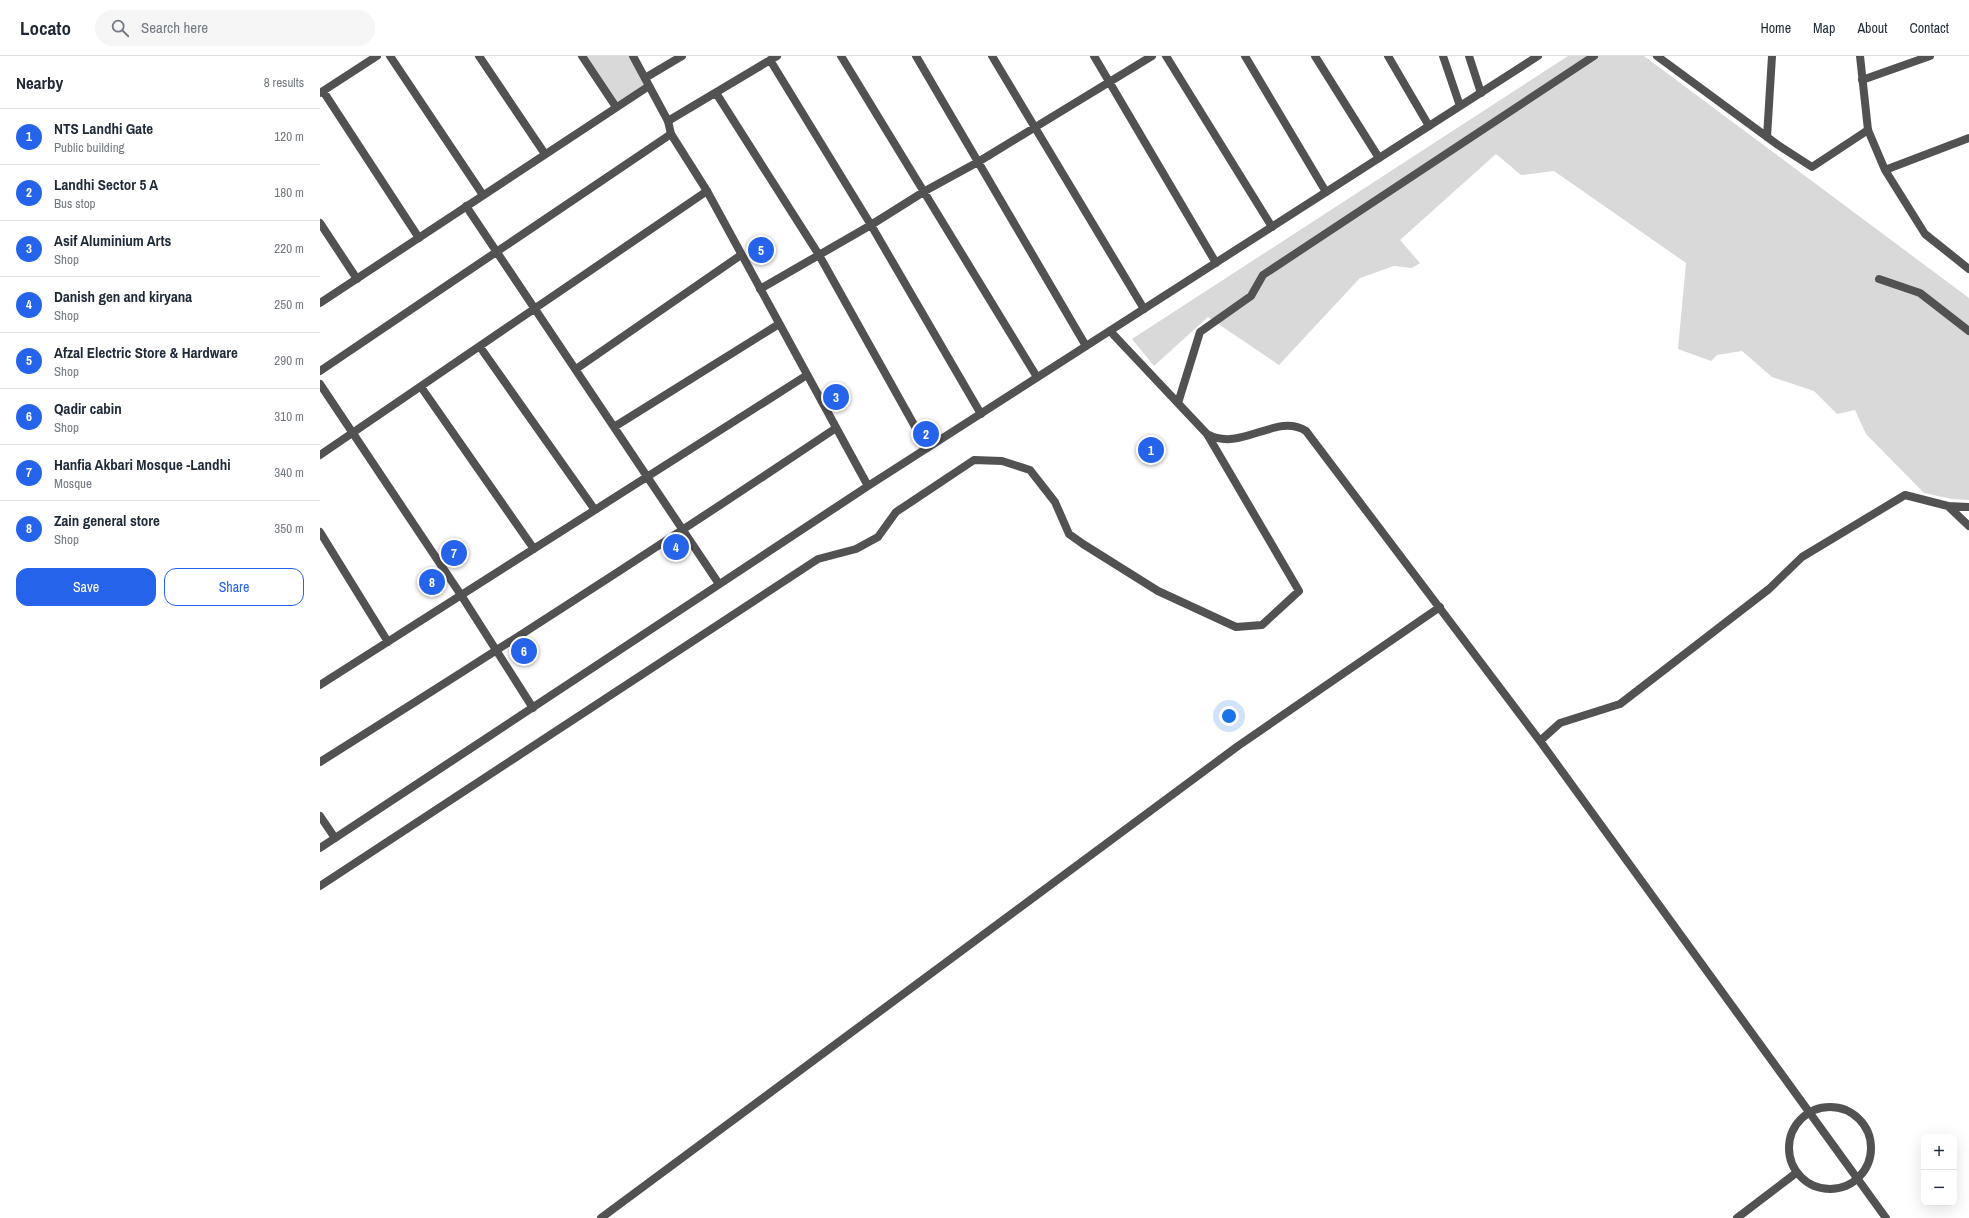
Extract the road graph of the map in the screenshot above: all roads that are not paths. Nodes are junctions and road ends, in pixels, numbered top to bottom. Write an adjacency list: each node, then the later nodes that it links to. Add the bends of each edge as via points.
1 (377, 56): 28 (street)
2 (390, 56): 47 (street)
3 (479, 56): 40 (street)
4 (582, 56): 32 (street)
5 (632, 56): 26 (street)
6 (682, 56): 26 (street)
7 (841, 56): 45 (street)
8 (916, 56): 42 (street)
9 (992, 56): 35 (street)
10 (1094, 56): 27 (street)
11 (1152, 56): 27 (street)
12 (1166, 56): 51 (street)
13 (1244, 56): 46 (street)
14 (1315, 56): 41 (street)
15 (1388, 56): 34 (street)
16 (1443, 56): 31 (street)
17 (1469, 56): 29 (street)
18 (1538, 56): 29 (street)
19 (1594, 56): 75 (street, via 1263,275 1251,296 1200,332)
20 (1657, 56): 38 (street)
21 (1772, 56): 38 (street)
22 (1860, 56): 25 (street)
23 (1930, 56): 25 (street)
24 (773, 58): 30 (street); 50 (street)
25 (1862, 80): 36 (street)
26 (647, 82): 32 (street); 33 (street)
27 (1109, 82): 35 (street); 56 (street)
28 (322, 92): 52 (street)
29 (1481, 92): 31 (street)
30 (716, 93): 33 (street); 55 (street)
31 (1460, 106): 34 (street)
32 (616, 107): 40 (street)
33 (668, 121): 37 (street)
34 (1429, 126): 41 (street)
35 (1034, 127): 42 (street); 63 (street)
36 (1868, 130): 38 (street, via 1812,166); 43 (street)
37 (671, 134): 44 (street); 53 (street)
38 (1767, 137)
39 (1969, 138): 43 (street)
40 (545, 154): 47 (street)
41 (1379, 158): 46 (street)
42 (978, 162): 45 (street); 67 (street)
43 (1885, 170): 57 (street, via 1925,234)
44 (706, 191): 54 (street); 62 (street)
45 (925, 191): 50 (street); 72 (street)
46 (1326, 192): 51 (street)
47 (483, 195): 48 (street)
48 (466, 206): 52 (street); 53 (street)
49 (320, 223): 58 (street)
50 (871, 225): 55 (street); 76 (street)
51 (1272, 227): 56 (street)
52 (419, 238): 58 (street)
53 (497, 253): 62 (street); 70 (street)
54 (741, 255): 60 (street); 69 (street)
55 (819, 255): 60 (street); 81 (street)
56 (1216, 263): 63 (street)
57 (1969, 269)
58 (356, 279): 61 (street)
59 (1879, 279): 66 (street, via 1920,294)
60 (760, 289): 64 (street)
61 (320, 303)
62 (535, 308): 68 (street); 69 (street)
63 (1144, 309): 65 (street)
64 (779, 324): 71 (street); 77 (street)
65 (1110, 331): 67 (street); 75 (street)
66 (1969, 331)
67 (1086, 346): 72 (street)
68 (480, 347): 74 (street); 87 (street)
69 (576, 370): 77 (street)
70 (320, 371)
71 (807, 375): 78 (street); 83 (street)
72 (1037, 377): 76 (street)
73 (320, 384): 79 (street)
74 (421, 387): 79 (street); 91 (street)
75 (1178, 403): 80 (street)
76 (981, 414): 81 (street)
77 (614, 427): 83 (street)
78 (836, 428): 84 (street); 89 (street)
79 (351, 432): 82 (street); 93 (street)
80 (1207, 434): 94 (street, via 1214,438 1230,440 1292,425 1306,431); 104 (street, via 1299,591 1262,625 1236,627 1158,591 1069,534 1055,502 1030,470 1002,461 974,460 896,512 878,537 856,549 818,559)
81 (927, 448): 84 (street)
82 (320, 455)
83 (647, 477): 87 (street); 89 (street)
84 (868, 486): 92 (street)
85 (1948, 506): 86 (street); 88 (street); 99 (street, via 1905,495 1802,557 1769,589 1620,704 1560,723)
86 (1969, 507)
87 (595, 510): 91 (street)
88 (1969, 526)
89 (683, 530): 92 (street); 96 (street)
90 (320, 532): 95 (street)
91 (534, 549): 93 (street)
92 (720, 584): 98 (street)
93 (461, 595): 95 (street); 96 (street)
94 (1440, 608): 99 (street); 108 (street, via 1238,746)
95 (388, 642): 97 (street)
96 (498, 651): 98 (street); 100 (street)
97 (321, 683)
98 (533, 708): 102 (street)
99 (1540, 741): 105 (street)
100 (320, 762)
101 (320, 816): 102 (street)
102 (335, 838): 103 (street)
103 (320, 848)
104 (320, 886)
105 (1808, 1112): 106 (street, via 1795,1124 1788,1140 1789,1158); 107 (street); 107 (street, via 1820,1108 1844,1109 1864,1124 1872,1147 1866,1170)
106 (1796, 1173): 107 (street, via 1806,1183 1819,1189 1833,1190 1846,1187); 109 (street)
107 (1858, 1180): 110 (street)
108 (601, 1218)
109 (1737, 1218)
110 (1886, 1218)

